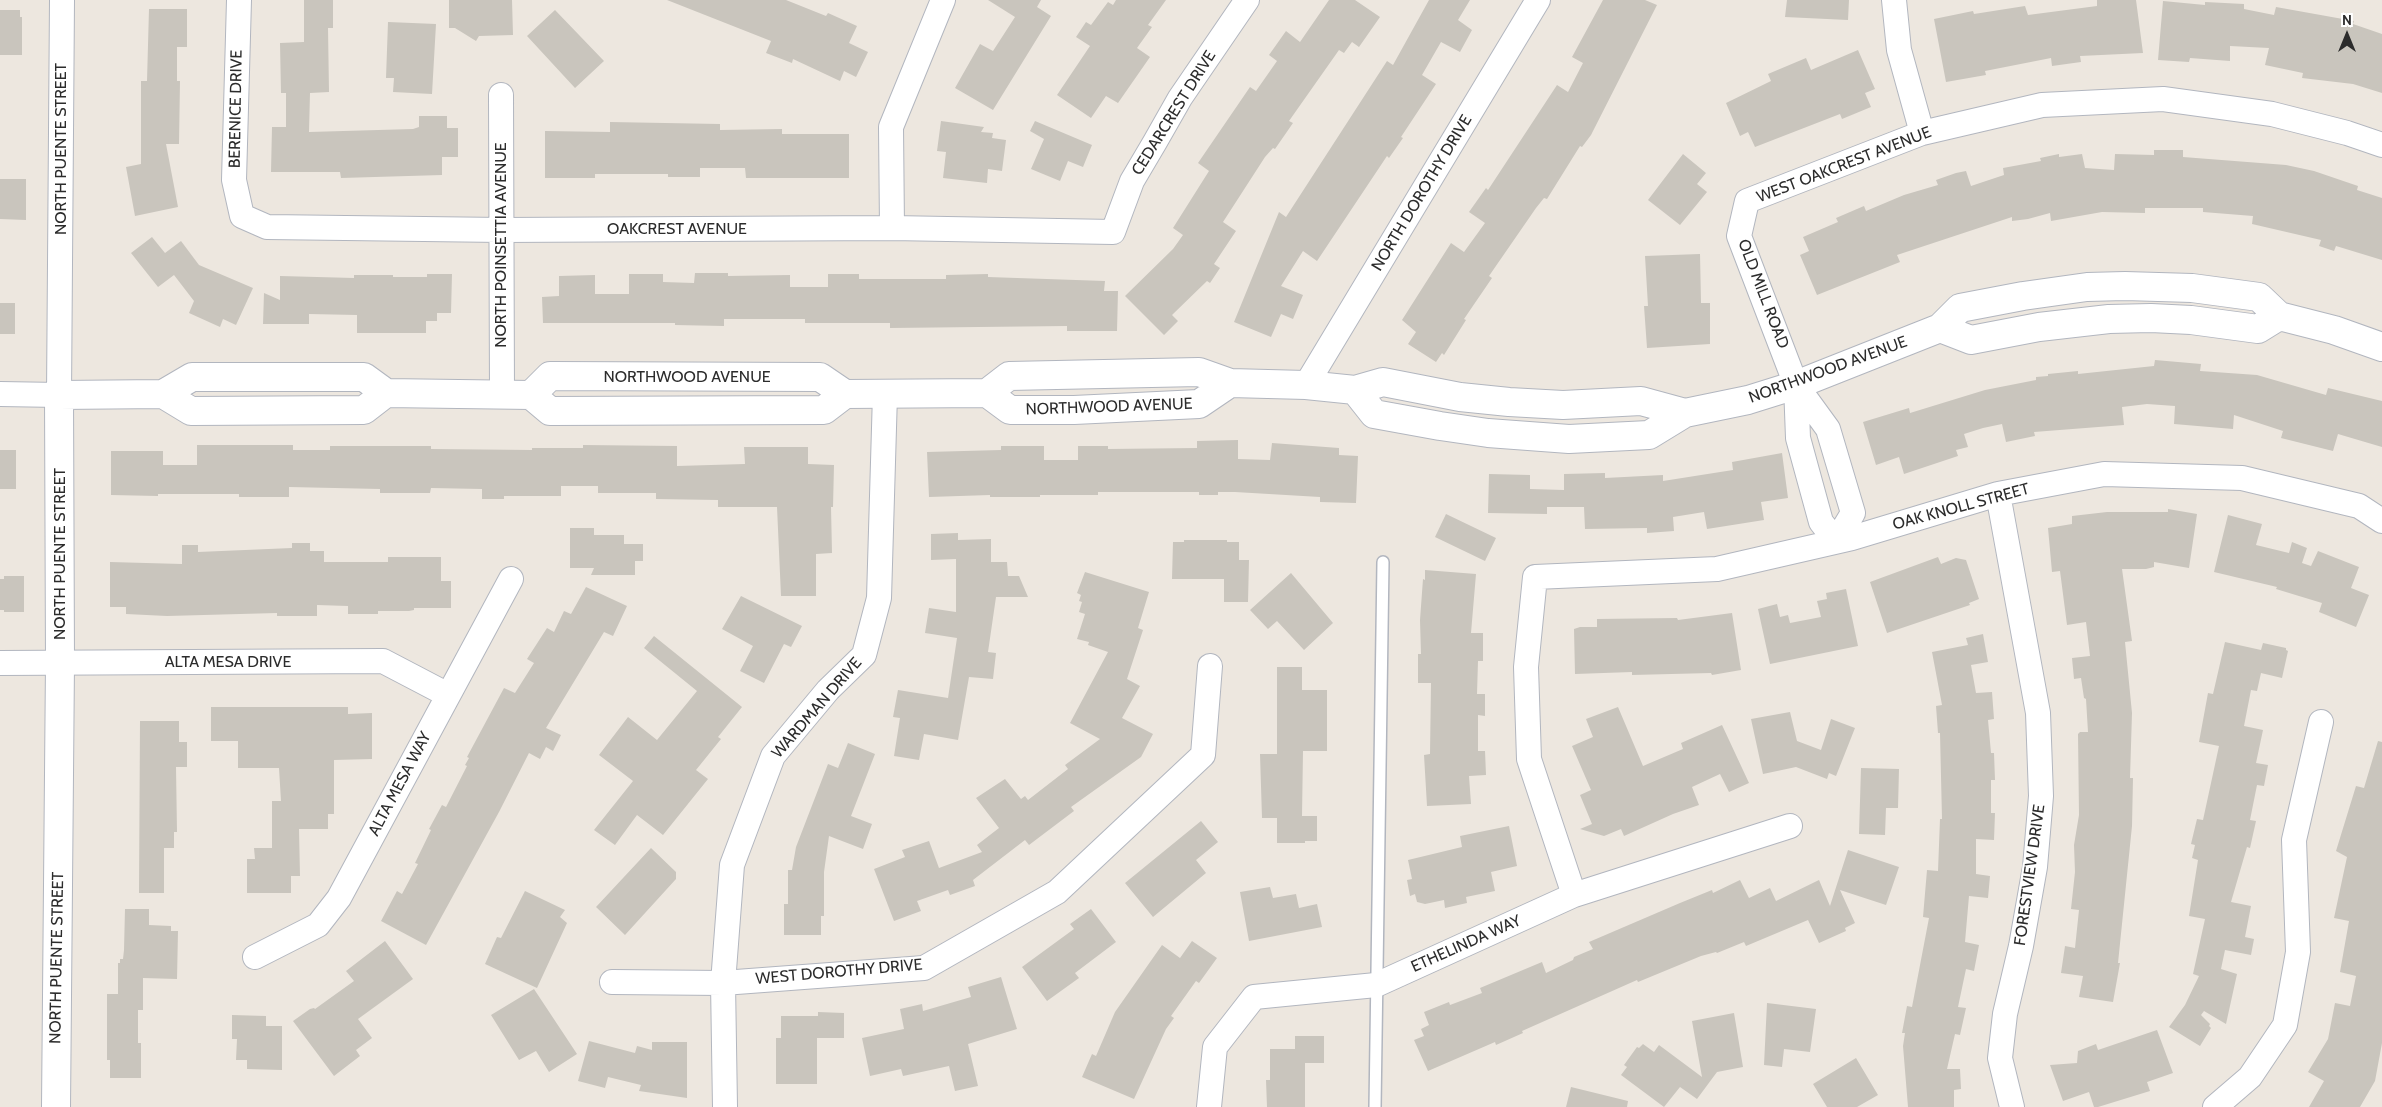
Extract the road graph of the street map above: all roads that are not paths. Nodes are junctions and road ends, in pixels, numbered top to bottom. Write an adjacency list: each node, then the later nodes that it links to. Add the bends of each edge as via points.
1 (62, 0): 19 (street, NORTH PUENTE STREET)
2 (239, 0): 11 (street, BERENICE DRIVE, via 234,180)
3 (1247, 0): 14 (street, CEDARCREST DRIVE, via 1180,98 1137,173)
4 (1538, 0): 16 (street, NORTH DOROTHY DRIVE)
5 (1894, 0): 8 (street, via 1899,50)
6 (935, 2): 12 (street, via 891,127)
7 (501, 95): 13 (street, NORTH POINSETTIA AVENUE)
8 (1922, 133): 9 (street, WEST OAKCREST AVENUE, via 2042,105 2163,99 2272,114); 10 (street, WEST OAKCREST AVENUE)
9 (2382, 145)
10 (1747, 201): 17 (street, OLD MILL ROAD, via 1738,236)
11 (242, 216): 13 (street, OAKCREST AVENUE, via 268,227)
12 (892, 228): 13 (street, OAKCREST AVENUE); 14 (street, OAKCREST AVENUE)
13 (502, 230): 20 (street, NORTH POINSETTIA AVENUE)
14 (1113, 232)
15 (2382, 347): 17 (street, NORTHWOOD AVENUE, via 2279,316 2259,297 2192,288 2116,286 2051,291 1960,308 1940,328)
16 (1306, 385): 17 (street, NORTHWOOD AVENUE, via 1355,390 1384,382 1460,397 1509,402 1563,405 1641,401 1685,413 1748,400); 21 (street, NORTHWOOD AVENUE, via 1230,383 1199,372 1010,376 988,393)
17 (1796, 385): 24 (street, OLD MILL ROAD, via 1798,438 1821,522); 24 (street, OLD MILL ROAD, via 1828,429 1853,513)
18 (0, 394): 19 (street, NORTHWOOD AVENUE)
19 (59, 394): 20 (street, NORTHWOOD AVENUE, via 163,394 191,411 364,410 386,393); 28 (street, NORTH PUENTE STREET)
20 (502, 394): 21 (street, NORTHWOOD AVENUE, via 532,395 550,376 820,377 845,394)
21 (884, 394): 36 (street, WARDMAN DRIVE, via 879,598 864,655 828,690 773,756 732,865)
22 (1998, 494): 23 (street, OAK KNOLL STREET, via 2104,474 2242,478 2359,506); 24 (street, OAK KNOLL STREET); 42 (street, FORESTVIEW DRIVE, via 2038,713 2041,796 2035,867 2005,1014 2000,1058)
23 (2382, 521)
24 (1836, 541): 33 (street, OAK KNOLL STREET, via 1716,570 1536,577 1526,667 1529,759)
25 (1383, 562): 37 (lane)
26 (511, 579): 30 (street, ALTA MESA WAY)
27 (0, 663): 28 (street, ALTA MESA DRIVE)
28 (60, 663): 30 (street, ALTA MESA DRIVE, via 383,661); 38 (street, NORTH PUENTE STREET)
29 (1210, 666): 36 (street, WEST DOROTHY DRIVE, via 1203,755 1057,892 924,968)
30 (448, 695): 34 (street, ALTA MESA WAY, via 339,898 318,925)
31 (2322, 722): 43 (street, via 2294,840 2298,952 2285,1025 2250,1077)
32 (1790, 826): 33 (street, ETHELINDA WAY)
33 (1574, 895): 37 (street, ETHELINDA WAY)
34 (255, 957)
35 (612, 982): 36 (street, WEST DOROTHY DRIVE)
36 (723, 983): 39 (street, WARDMAN DRIVE)
37 (1376, 985): 40 (street, ETHELINDA WAY, via 1254,996 1215,1047); 41 (lane)
38 (56, 1107)
39 (724, 1107)
40 (1209, 1107)
41 (1375, 1107)
42 (2012, 1107)
43 (2215, 1107)

